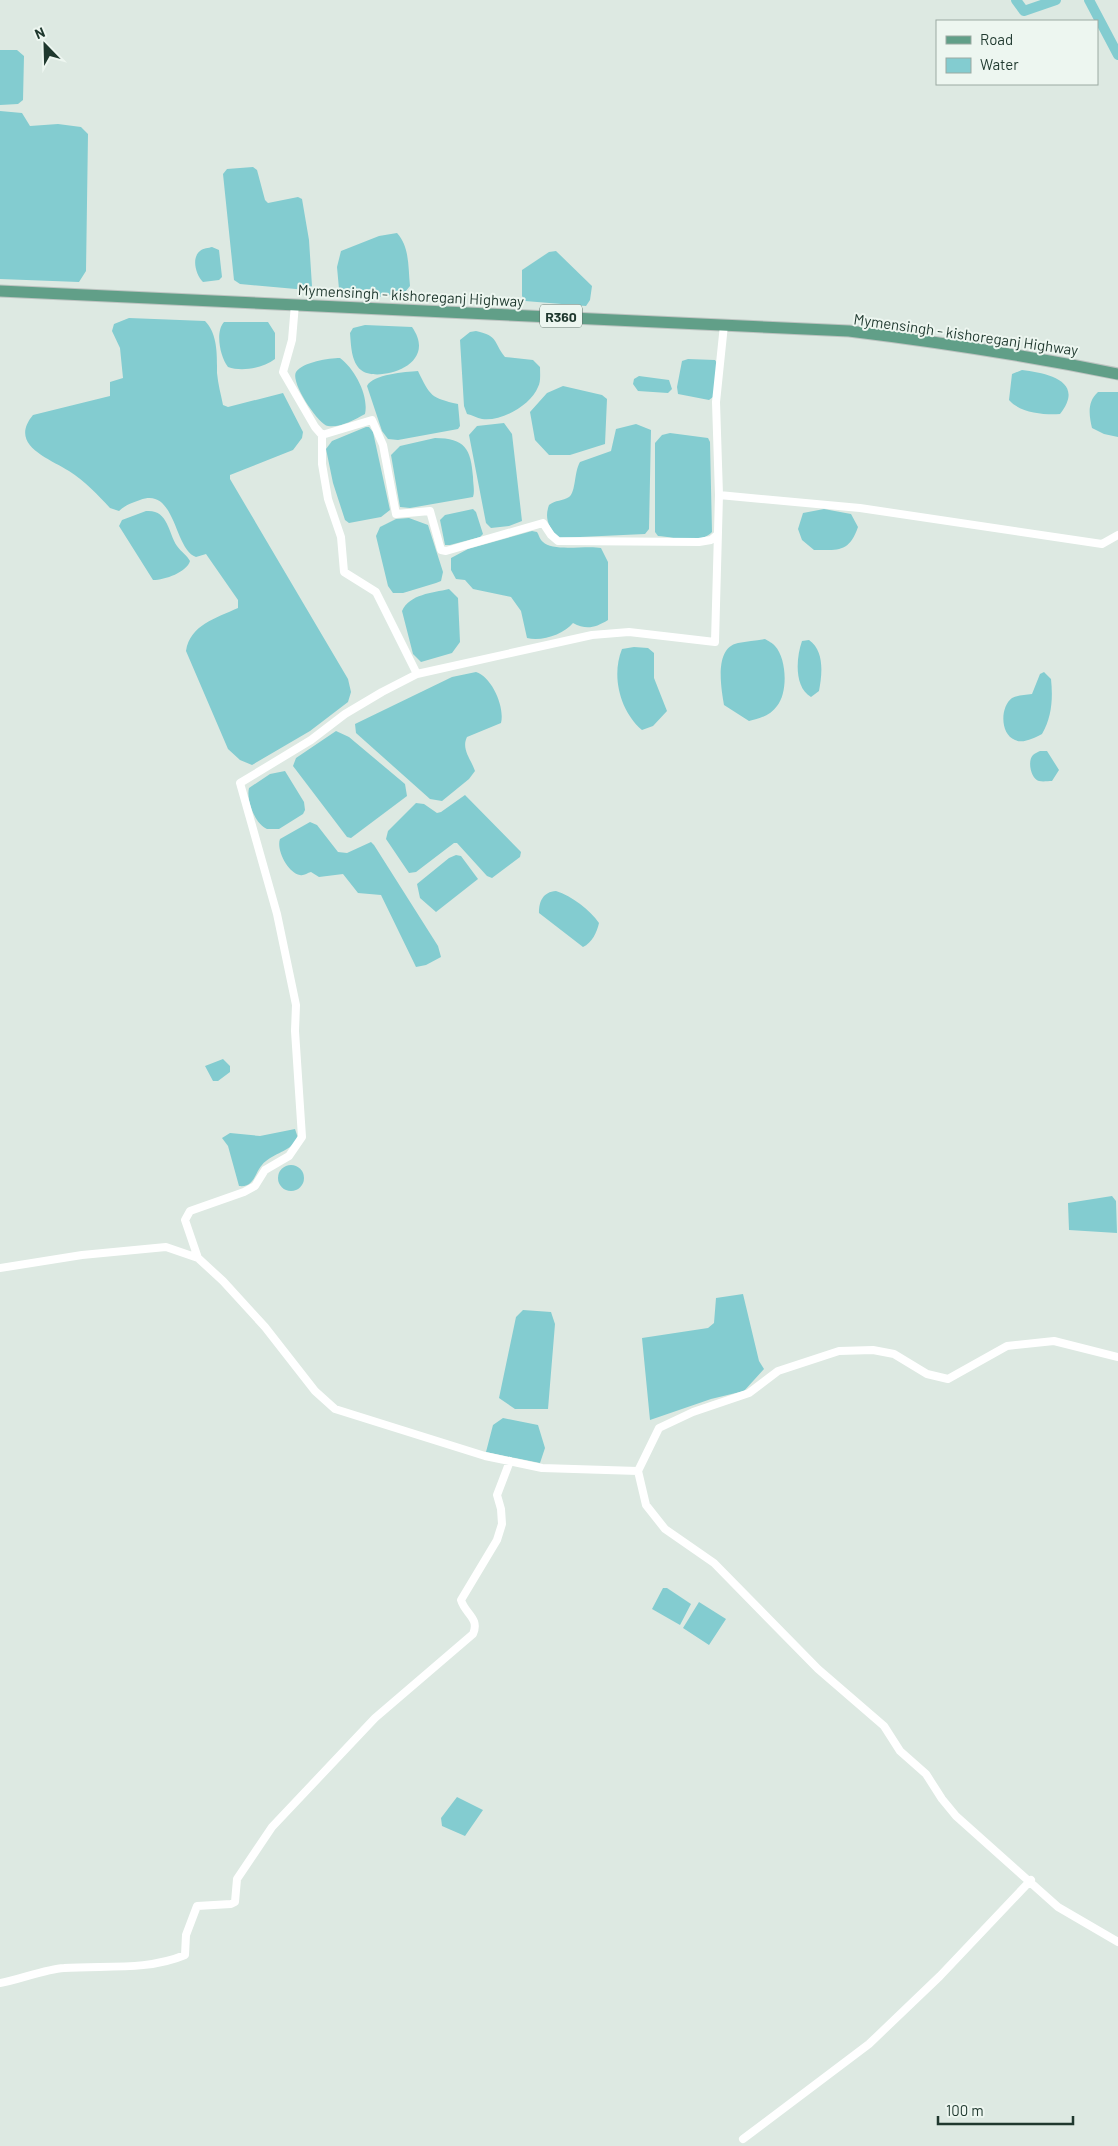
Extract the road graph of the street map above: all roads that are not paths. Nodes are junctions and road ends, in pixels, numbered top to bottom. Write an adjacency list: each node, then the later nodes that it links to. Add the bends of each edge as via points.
1 (0, 291): 2 (main road, Mymensingh - kishoreganj Highway / R360)
2 (295, 304): 3 (main road, Mymensingh - kishoreganj Highway / R360); 5 (street, via 294,328 283,372)
3 (724, 325): 4 (main road, Mymensingh - kishoreganj Highway / R360, via 849,331 931,341); 6 (street, via 716,402)
4 (1118, 374)
5 (322, 435): 7 (street, via 372,420 383,445 396,514 430,511 441,550 543,523 558,541 699,542); 9 (street, via 322,464 328,500 341,537 344,572 376,592)
6 (719, 495): 7 (street); 8 (street, via 860,508 1102,544)
7 (717, 535): 9 (street, via 715,642 629,632 592,636)
8 (1118, 535)
9 (417, 674): 10 (street, via 345,714 311,740 240,783 277,914 296,1005 302,1136 289,1156 265,1170 255,1186 190,1211 185,1220)
10 (198, 1258): 11 (street, via 166,1246); 13 (street, via 265,1328 314,1392 334,1409)
11 (0, 1268)
12 (1118, 1357): 14 (street, via 1054,1341 1007,1346 948,1379 927,1374 894,1354 873,1350 840,1351 778,1371 750,1393 693,1412 659,1428)
13 (510, 1461): 14 (street, via 542,1468); 17 (street, via 497,1494 502,1524 498,1540 461,1600 474,1619 473,1634 375,1718 272,1827 237,1879 235,1902 196,1906 186,1935 185,1955 172,1961 138,1966 61,1968)
14 (638, 1471): 15 (street, via 646,1505 664,1529 714,1563 818,1669 884,1726 900,1751 926,1774 956,1816)
15 (1030, 1880): 16 (street, via 1058,1906); 18 (street, via 940,1976 869,2044)
16 (1118, 1942)
17 (0, 1984)
18 (743, 2138)

